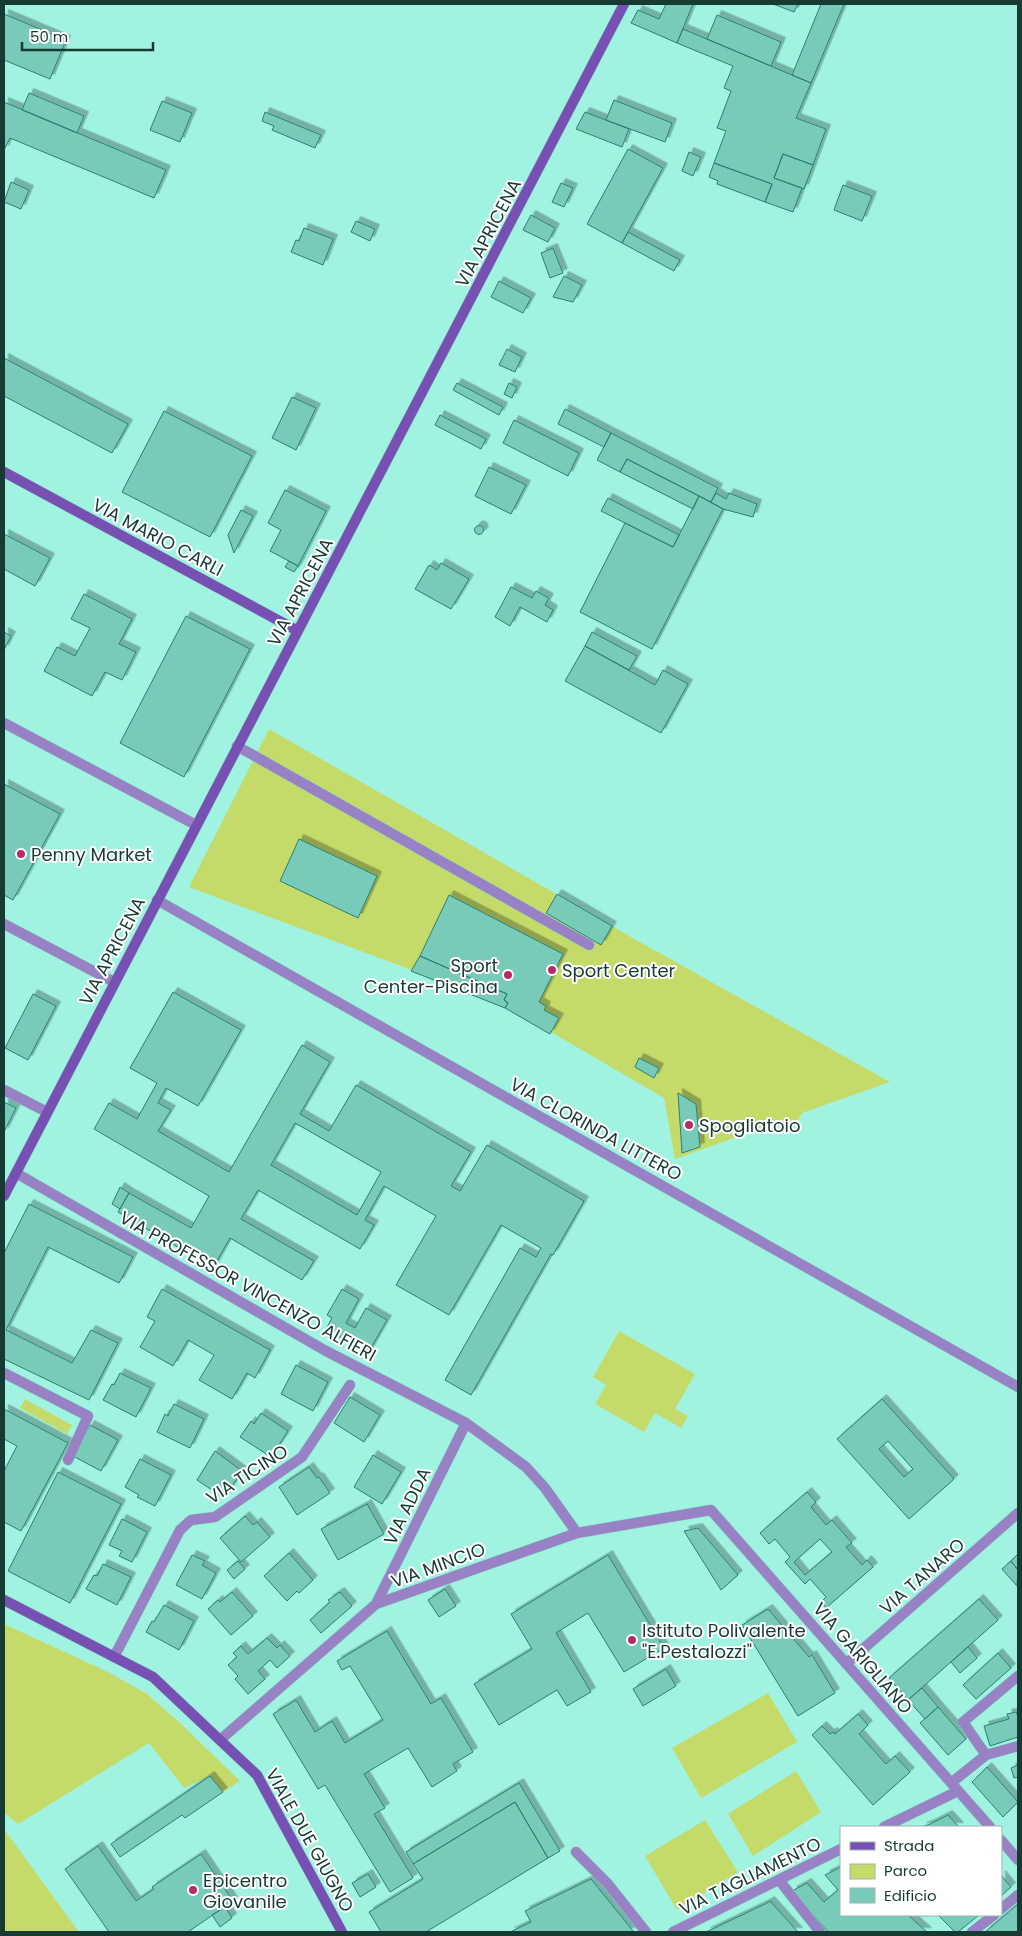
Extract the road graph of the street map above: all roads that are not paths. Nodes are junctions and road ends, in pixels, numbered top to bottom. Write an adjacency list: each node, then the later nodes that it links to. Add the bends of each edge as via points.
1 (624, 4): 3 (main road, VIA APRICENA)
2 (4, 472): 3 (main road, VIA MARIO CARLI)
3 (298, 631): 5 (main road, VIA APRICENA)
4 (4, 723): 6 (street)
5 (238, 746): 6 (main road, VIA APRICENA); 9 (street)
6 (196, 825): 7 (main road, VIA APRICENA)
7 (157, 900): 10 (main road, VIA APRICENA); 17 (street, VIA CLORINDA LITTERO)
8 (4, 924): 10 (street)
9 (589, 945)
10 (114, 982): 12 (main road, VIA APRICENA)
11 (4, 1090): 12 (street)
12 (47, 1112): 13 (main road, VIA APRICENA)
13 (16, 1174): 14 (main road, VIA APRICENA); 18 (street, VIA PROFESSOR VINCENZO ALFIERI, via 326,1351)
14 (4, 1196)
15 (4, 1373): 19 (street, via 88,1416)
16 (350, 1385): 27 (street, VIA TICINO, via 302,1457 214,1517 191,1520 180,1530)
17 (1018, 1387)
18 (466, 1423): 22 (street, VIA PROFESSOR VINCENZO ALFIERI, via 526,1467); 25 (street, VIA ADDA)
19 (68, 1460)
20 (711, 1510): 22 (street, VIA MINCIO); 28 (street, VIA GARIGLIANO)
21 (1018, 1514): 28 (street, VIA TANARO)
22 (577, 1532): 25 (street, VIA MINCIO)
23 (4, 1600): 26 (main road, VIALE DUE GIUGNO)
24 (4, 1604): 26 (main road, VIALE DUE GIUGNO)
25 (376, 1604): 30 (street, VIA MINCIO)
26 (28, 1612): 27 (main road, VIALE DUE GIUGNO)
27 (114, 1657): 30 (main road, VIALE DUE GIUGNO, via 153,1677)
28 (846, 1664): 33 (street, VIA GARIGLIANO)
29 (1018, 1676): 32 (street, via 963,1722)
30 (220, 1740): 44 (main road, VIALE DUE GIUGNO, via 257,1774)
31 (1018, 1746): 32 (street)
32 (986, 1755): 33 (street)
33 (954, 1787): 34 (street); 35 (street, VIA GARIGLIANO)
34 (886, 1826)
35 (989, 1826)
36 (1002, 1841): 39 (street)
37 (840, 1850): 40 (street, VIA TAGLIAMENTO)
38 (576, 1852): 45 (street, via 608,1884)
39 (1018, 1860)
40 (779, 1880): 46 (street, VIA TAGLIAMENTO); 47 (street)
41 (1018, 1895): 42 (street)
42 (1002, 1908)
43 (993, 1916): 48 (street)
44 (342, 1932)
45 (646, 1932)
46 (673, 1932)
47 (820, 1932)
48 (972, 1932)

